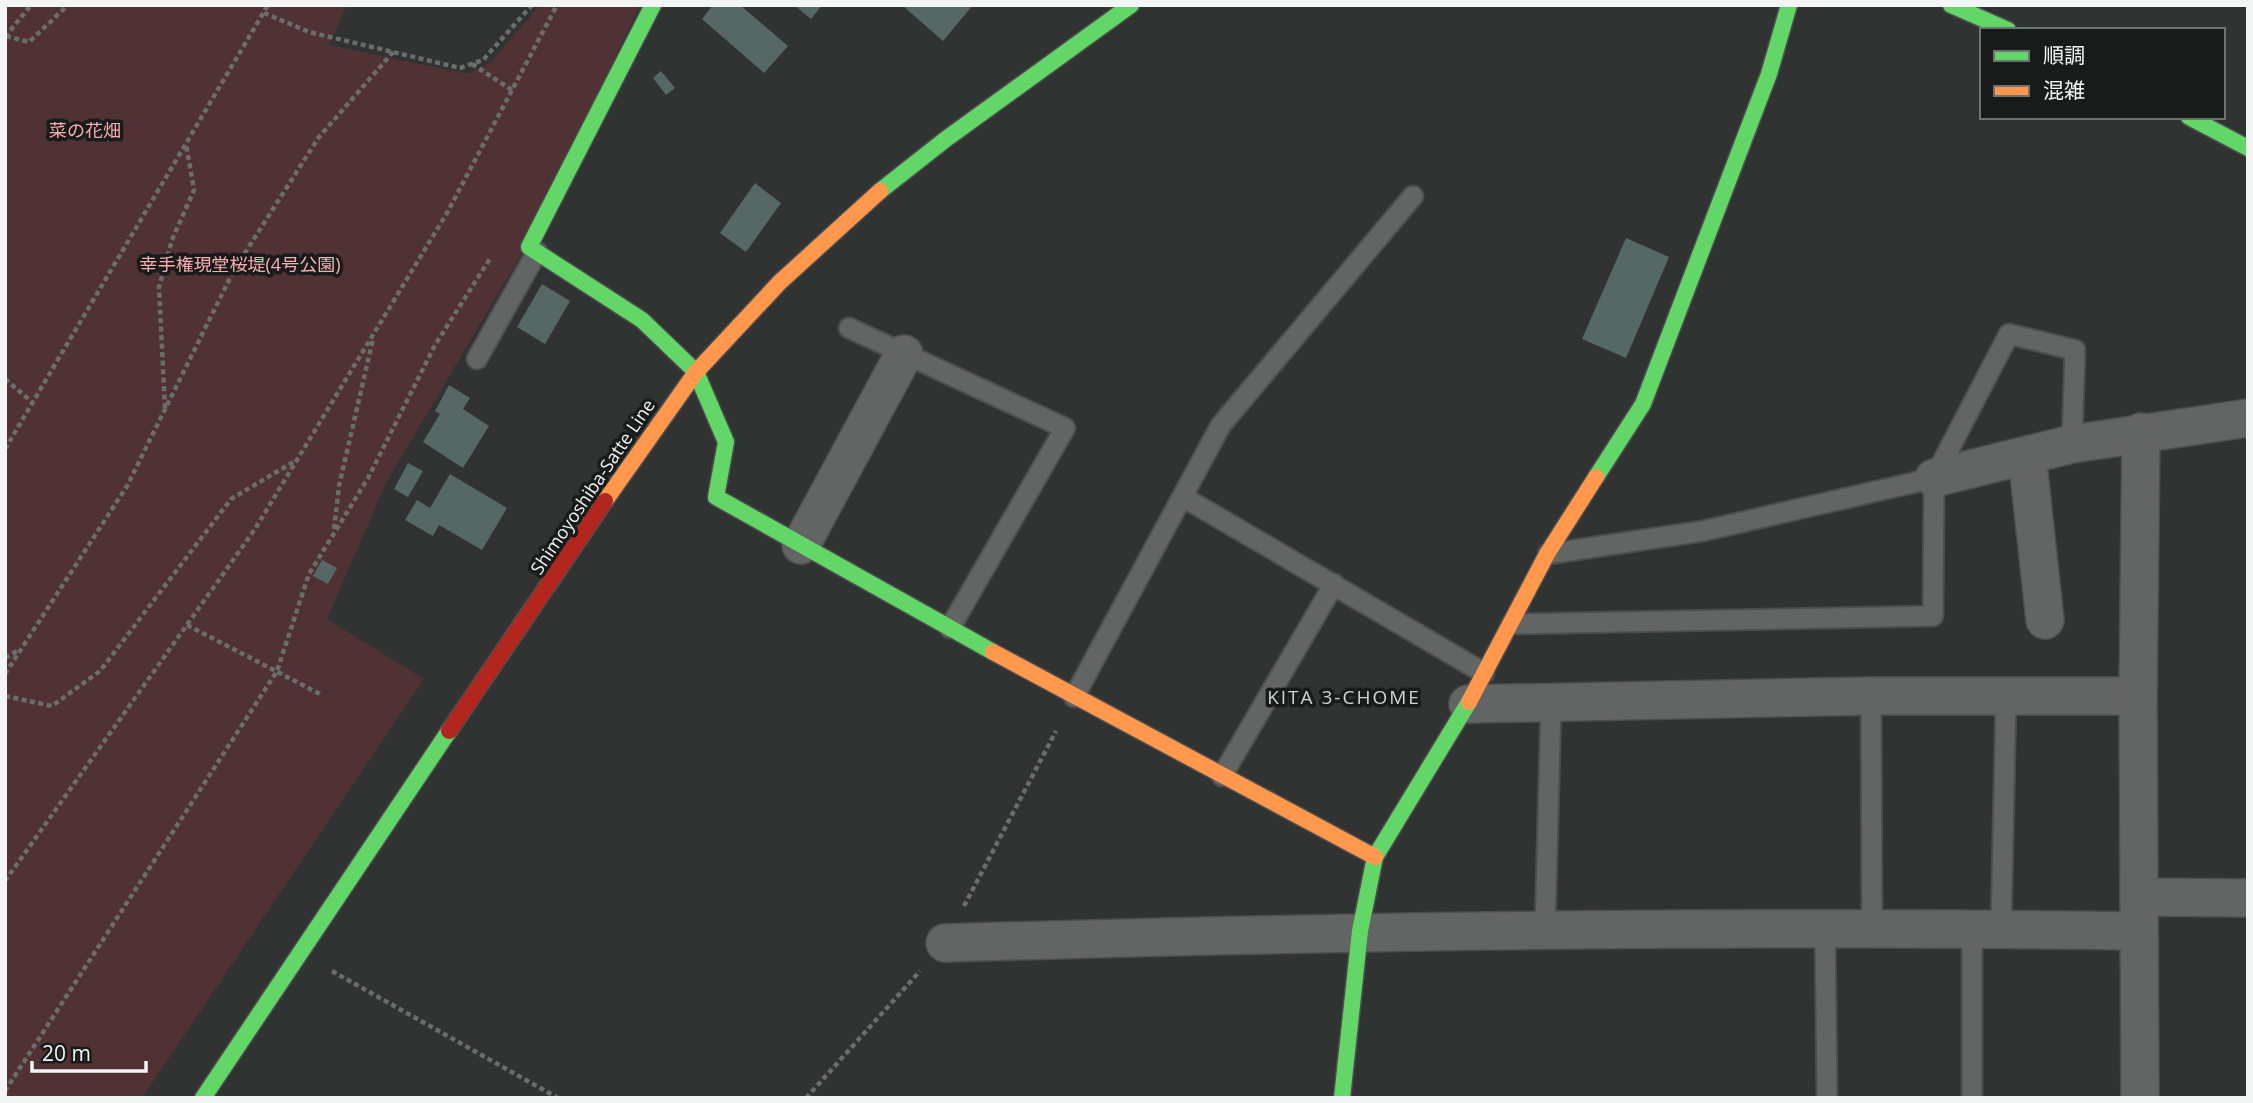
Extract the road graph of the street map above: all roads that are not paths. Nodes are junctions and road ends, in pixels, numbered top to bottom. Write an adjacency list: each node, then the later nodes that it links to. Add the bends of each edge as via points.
1 (653, 5): 9 (street, via 529,247)
2 (1131, 5): 13 (street, Shimoyoshiba-Satte Line, via 860,207 780,282)
3 (1789, 5): 21 (street, via 1769,74 1643,404)
4 (1951, 5): 5 (street)
5 (2003, 28)
6 (2193, 119): 7 (street)
7 (2248, 148)
8 (1413, 196): 19 (lane, via 1221,425)
9 (537, 252): 12 (lane); 13 (street, via 642,320)
10 (849, 328): 11 (lane)
11 (904, 354): 20 (street); 25 (lane, via 1065,428)
12 (477, 359)
13 (696, 372): 20 (street, via 726,442 716,497); 42 (street, Shimoyoshiba-Satte Line)
14 (2248, 418): 15 (street)
15 (2141, 432): 16 (street); 28 (street)
16 (2072, 444): 17 (street); 18 (lane, via 2075,350 2009,334)
17 (2027, 455): 18 (street); 23 (street)
18 (1934, 478): 21 (lane, via 1703,531); 24 (lane, via 1933,616)
19 (1183, 497): 22 (lane); 29 (lane)
20 (801, 545): 25 (street)
21 (1547, 554): 24 (street)
22 (1335, 584): 26 (lane); 32 (lane)
23 (2045, 620)
24 (1512, 624): 26 (street)
25 (950, 628): 29 (street)
26 (1476, 688): 31 (street); 33 (street)
27 (1871, 696): 30 (street); 31 (street); 37 (lane)
28 (2138, 696): 30 (street); 35 (street)
29 (1074, 697): 32 (street)
30 (2006, 697): 39 (lane)
31 (1551, 704): 38 (lane)
32 (1222, 776): 33 (street)
33 (1375, 857): 40 (street)
34 (2248, 898): 35 (street)
35 (2138, 914): 39 (street); 46 (street)
36 (1825, 928): 37 (street); 38 (street); 44 (lane)
37 (1872, 928): 39 (street)
38 (1545, 929): 40 (street)
39 (1987, 930): 45 (lane)
40 (1360, 931): 41 (street); 43 (street)
41 (945, 943)
42 (203, 1098)
43 (1342, 1098)
44 (1827, 1098)
45 (1972, 1098)
46 (2140, 1098)

